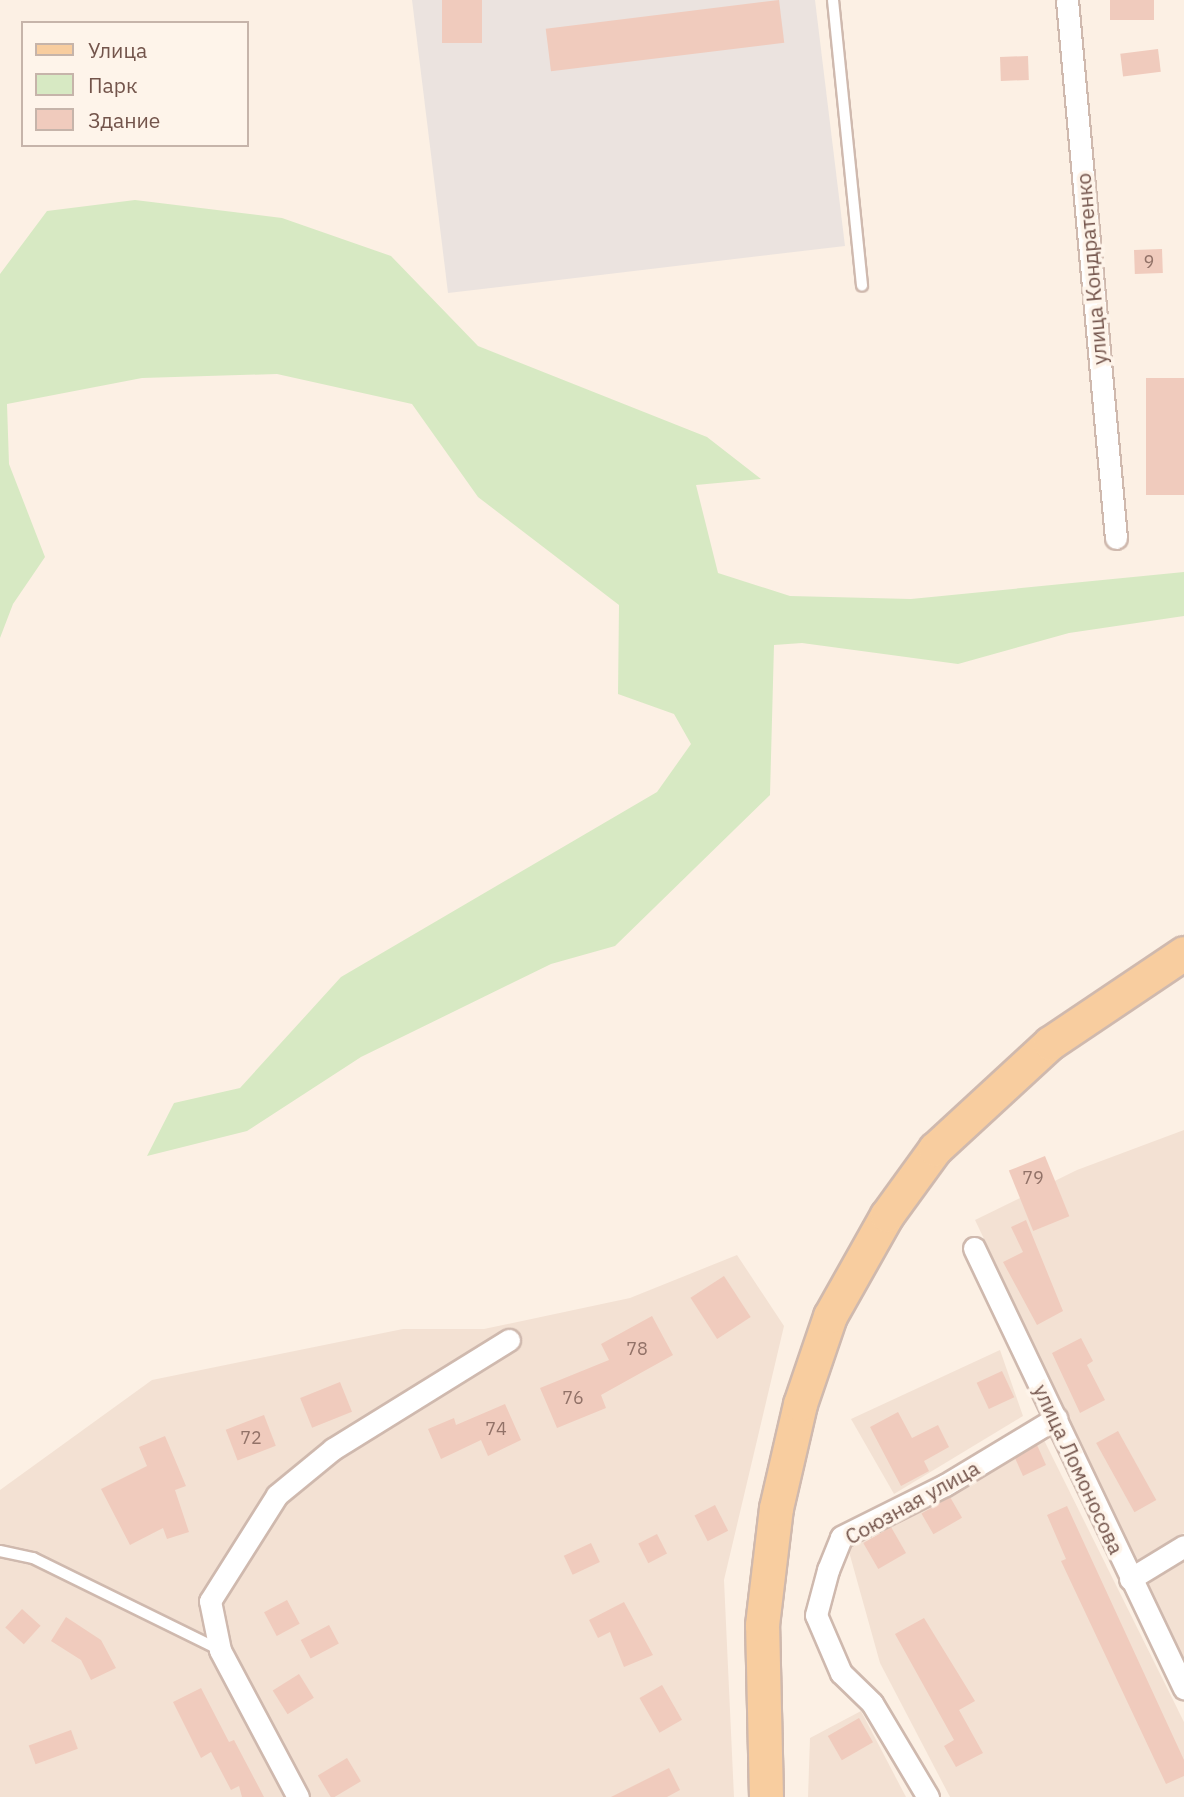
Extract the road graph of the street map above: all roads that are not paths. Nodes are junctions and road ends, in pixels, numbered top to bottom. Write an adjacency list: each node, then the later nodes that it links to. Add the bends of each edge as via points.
1 (833, 0): 3 (lane)
2 (1067, 0): 4 (street, улица Кондратенко)
3 (862, 286)
4 (1116, 538)
5 (1184, 953): 15 (main road, via 1050,1043 943,1140 887,1215 830,1316 800,1404 776,1508 762,1625)
6 (974, 1248): 8 (street, улица Ломоносова)
7 (509, 1340): 12 (street, via 333,1449 276,1495 210,1601)
8 (1056, 1418): 11 (street, улица Ломоносова); 16 (street, Союзная улица, via 945,1485 841,1537 828,1570 816,1615 841,1673 872,1703)
9 (1184, 1546): 11 (street)
10 (0, 1551): 12 (lane, via 33,1558)
11 (1130, 1579): 13 (street, улица Ломоносова)
12 (220, 1650): 14 (street)
13 (1184, 1689)
14 (298, 1797)
15 (766, 1797)
16 (928, 1797)

